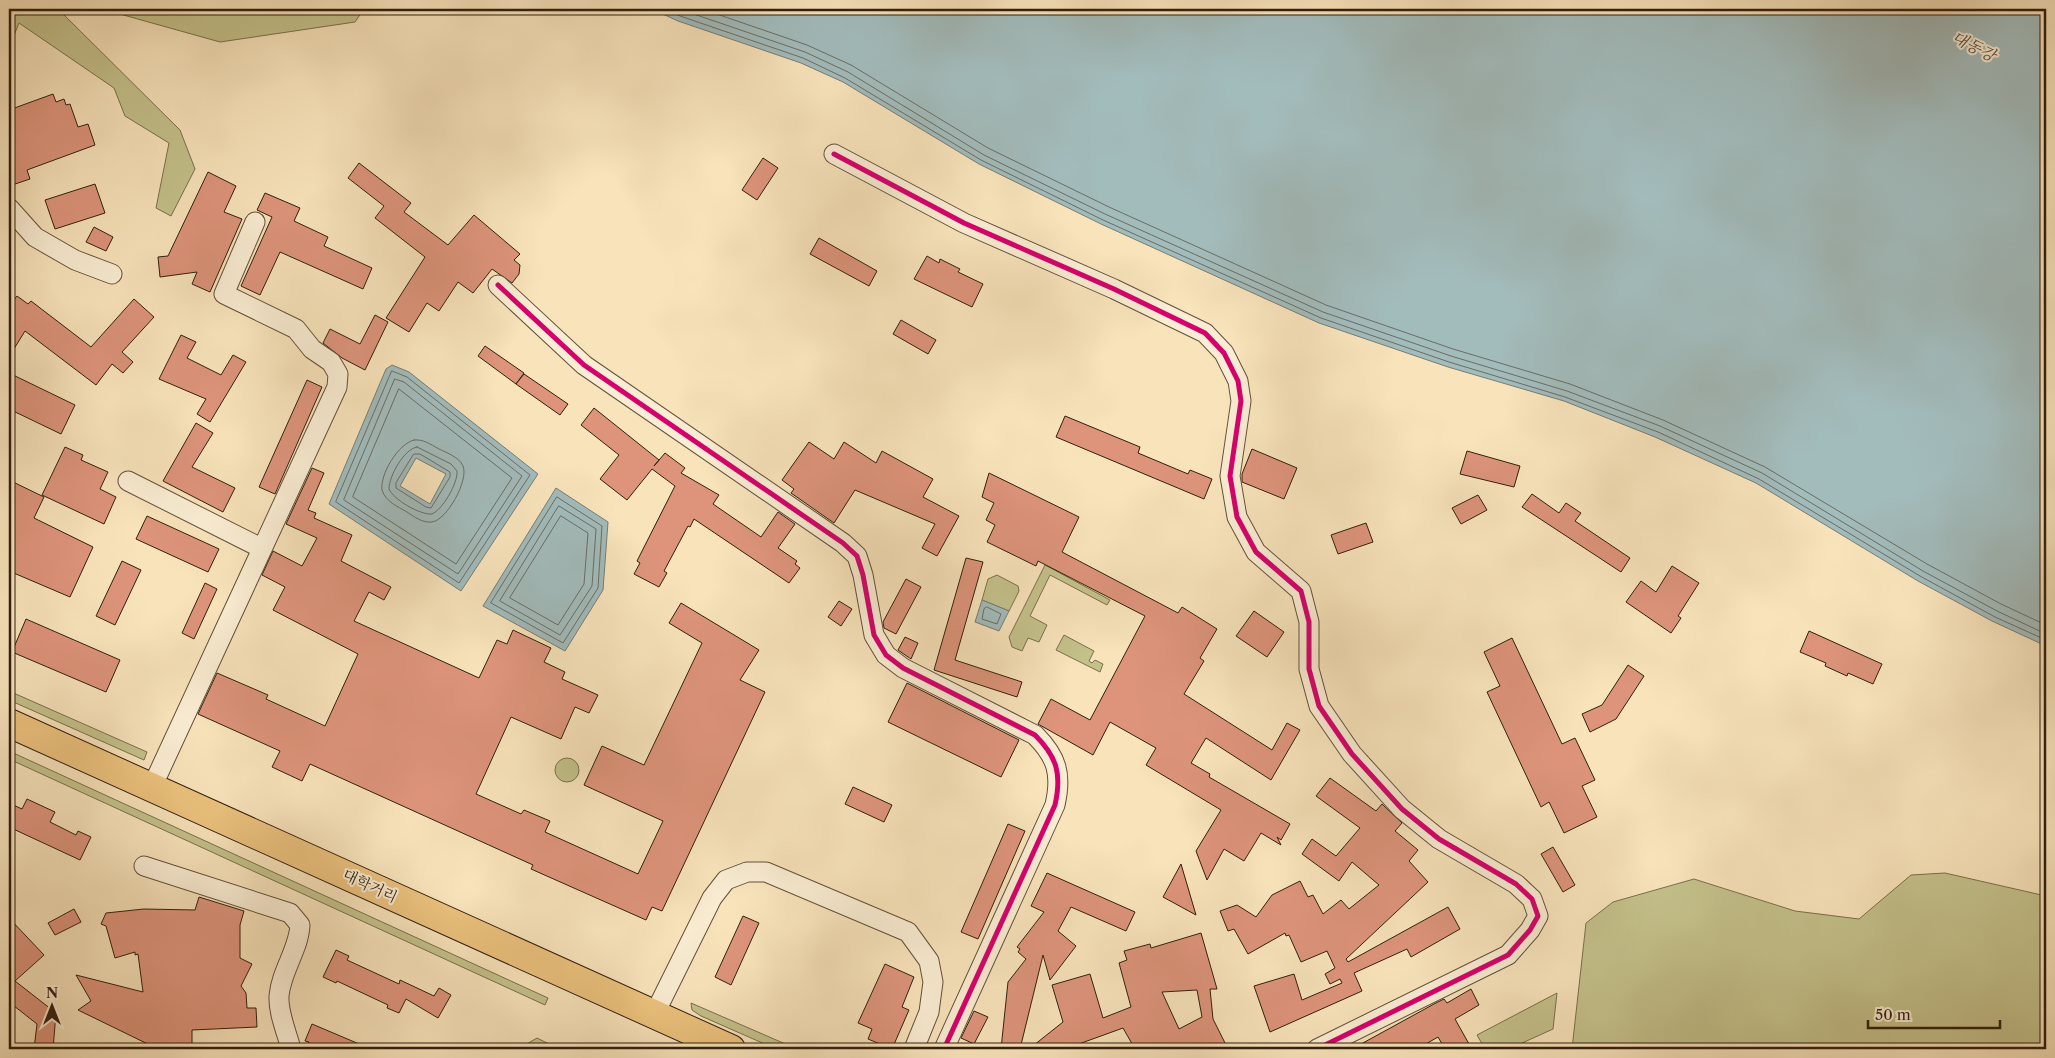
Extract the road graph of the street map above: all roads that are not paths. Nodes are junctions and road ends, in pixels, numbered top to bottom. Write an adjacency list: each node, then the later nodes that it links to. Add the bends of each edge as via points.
1 (834, 154): 16 (street, via 964,223 1114,289 1205,334 1224,353 1238,381 1241,402 1230,476 1237,517 1256,552 1301,591 1309,622 1309,669 1319,706 1352,754 1402,809 1439,839 1516,884 1532,899 1538,916 1508,955)
2 (9, 208): 4 (street, via 35,237 75,260)
3 (255, 222): 7 (street, via 224,294 296,329 312,349 331,362 338,374 337,386)
4 (112, 274)
5 (498, 285): 15 (street, via 584,365 857,556 874,635 886,655 903,668 1035,735 1051,750 1060,784 1054,804)
6 (128, 481): 7 (street)
7 (261, 548): 9 (street)
8 (9, 723): 9 (main road, 대학거리)
9 (152, 787): 11 (main road, 대학거리)
10 (144, 866): 12 (street, via 290,913 300,925 279,996)
11 (654, 1015): 13 (main road, 대학거리); 14 (street, via 712,898 726,880 746,872 766,872 908,932 929,961 932,982 929,1012)
12 (291, 1049)
13 (731, 1049)
14 (914, 1049)
15 (944, 1049)
16 (1317, 1049)

